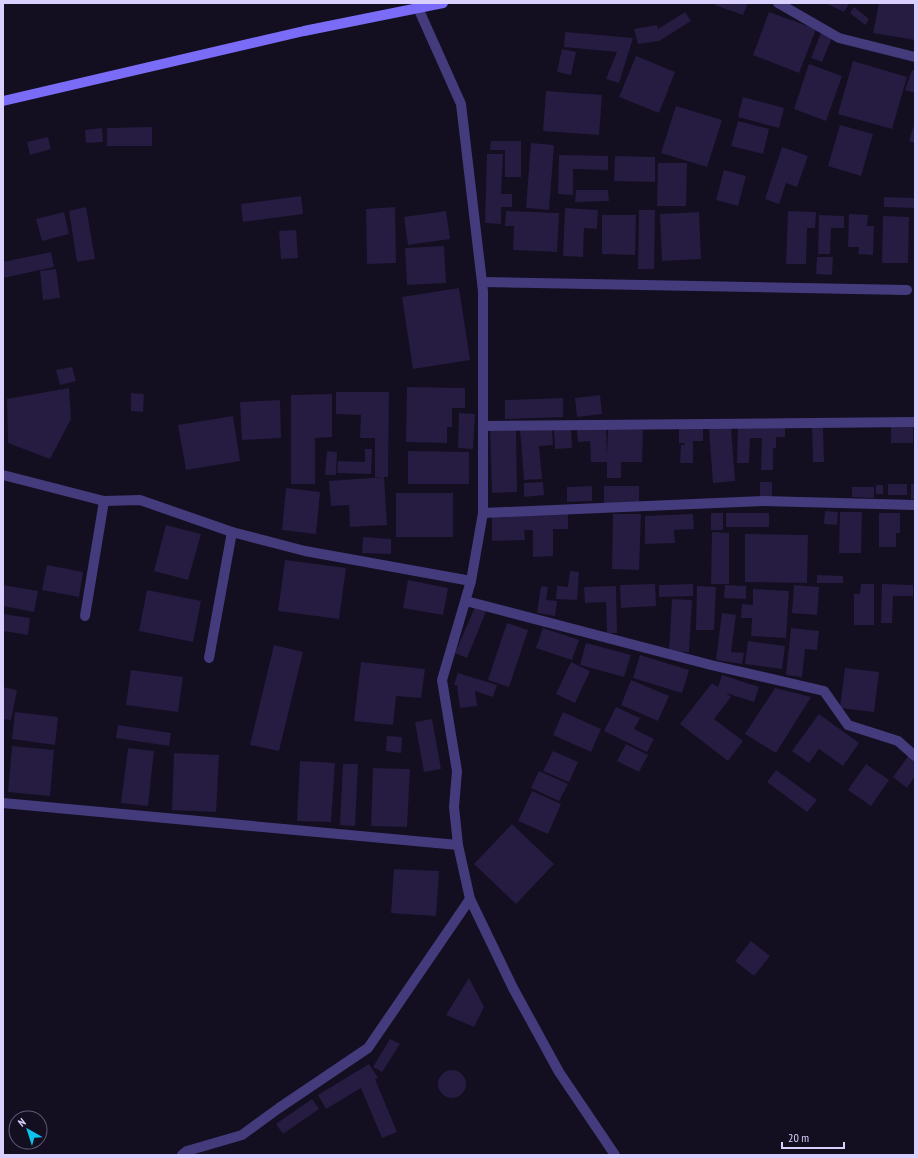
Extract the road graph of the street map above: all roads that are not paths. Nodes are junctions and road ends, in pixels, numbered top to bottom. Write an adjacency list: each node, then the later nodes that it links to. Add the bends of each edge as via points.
1 (443, 3): 3 (main road)
2 (778, 3): 4 (street, via 839,38)
3 (418, 8): 5 (main road); 6 (street, via 461,104)
4 (915, 58)
5 (3, 100)
6 (482, 282): 7 (street); 9 (street)
7 (907, 290)
8 (915, 422): 9 (street)
9 (483, 426): 13 (street)
10 (3, 475): 11 (street)
11 (104, 501): 14 (street, via 140,500); 17 (street)
12 (915, 505): 13 (street, via 763,501)
13 (483, 513): 15 (street)
14 (232, 532): 15 (street, via 305,551); 18 (street)
15 (471, 581): 16 (street)
16 (466, 601): 19 (street, via 711,665 824,691 848,725 898,741); 21 (street, via 442,680 457,771 454,807)
17 (85, 616)
18 (209, 658)
19 (915, 756)
20 (3, 803): 21 (street)
21 (458, 845): 22 (street)
22 (470, 899): 23 (street, via 368,1048 242,1135 187,1151); 24 (street, via 513,988 560,1072)
23 (182, 1155)
24 (615, 1155)

